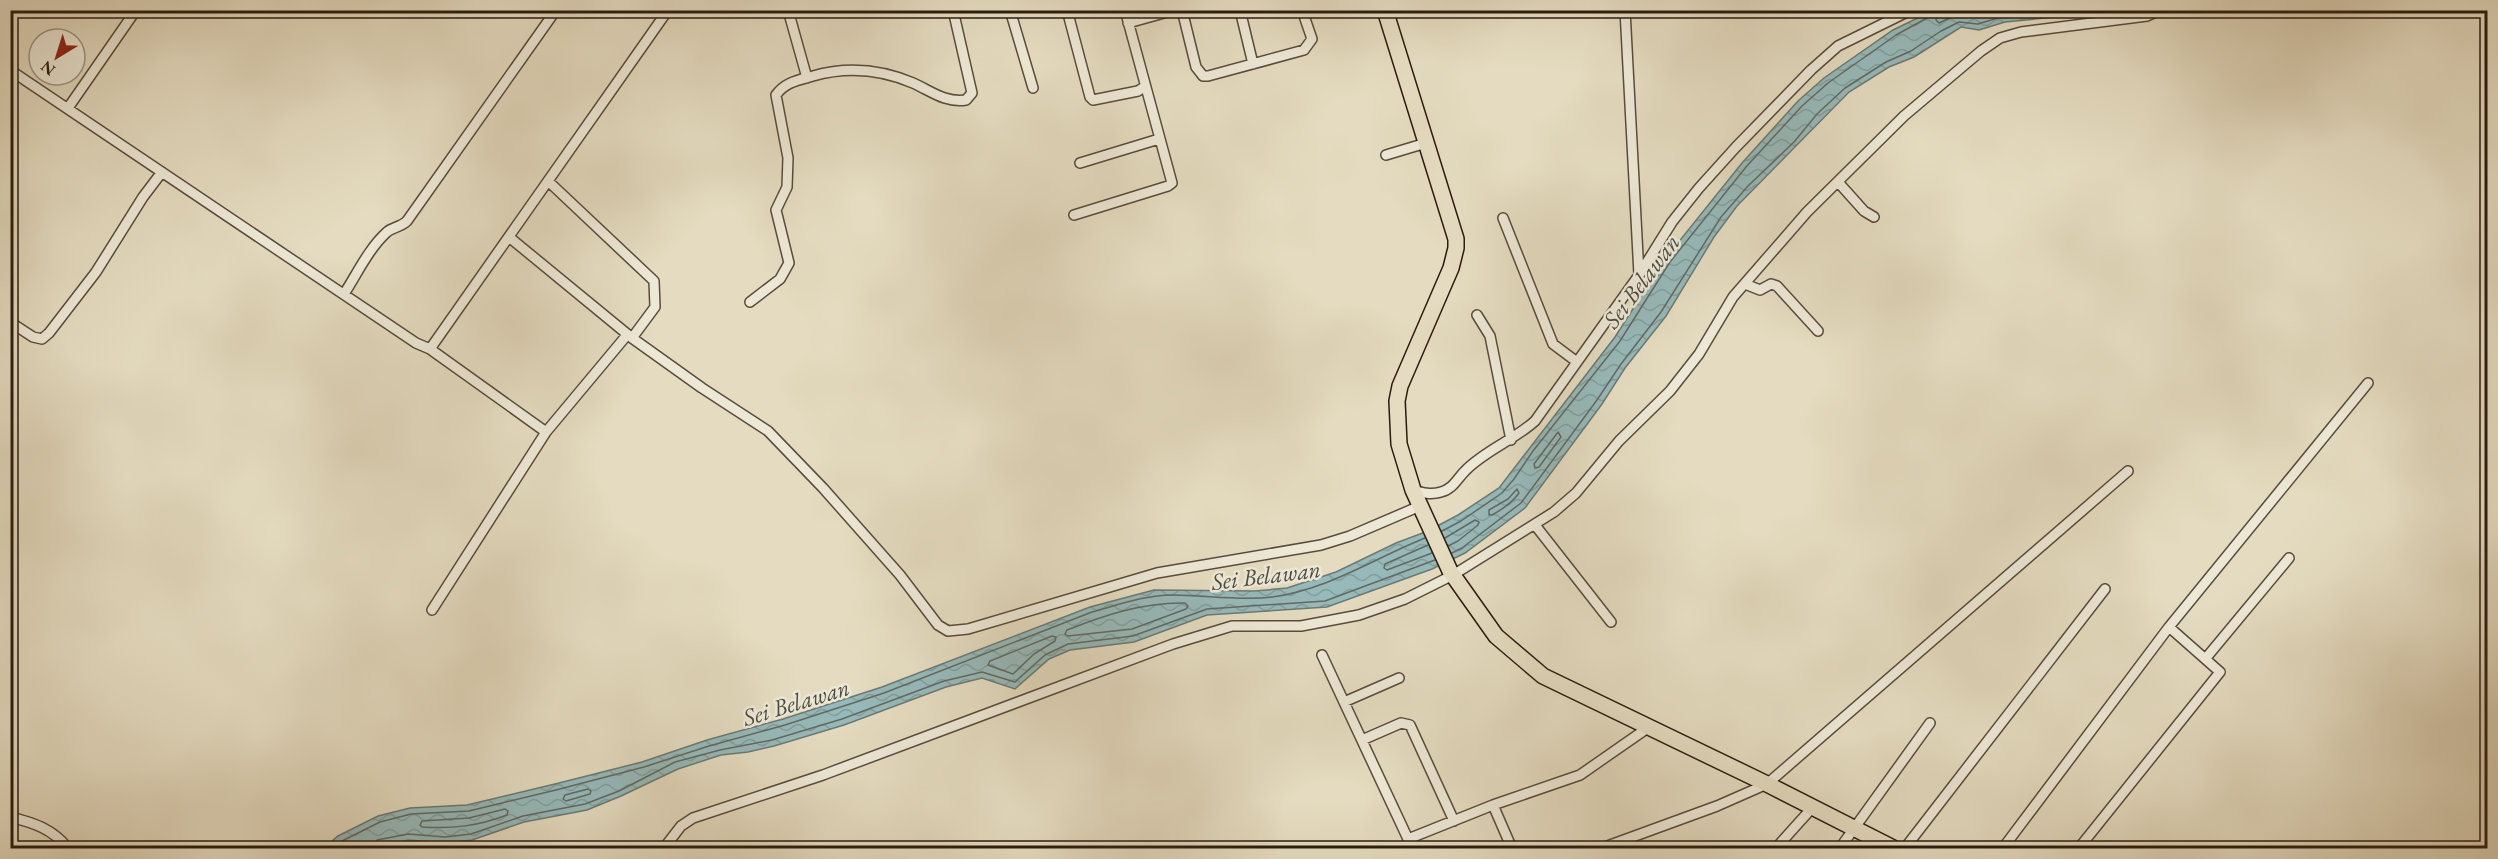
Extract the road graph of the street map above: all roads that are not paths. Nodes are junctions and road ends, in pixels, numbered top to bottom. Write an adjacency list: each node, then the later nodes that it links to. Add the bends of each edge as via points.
1 (136, 10): 23 (street)
2 (556, 10): 37 (street, via 407,221 389,230 378,242)
3 (668, 10): 29 (street)
4 (788, 10): 20 (street)
5 (953, 10): 20 (street, via 972,93 966,100 947,99 893,75 866,69)
6 (1010, 10): 22 (street)
7 (1067, 10): 21 (street, via 1093,100)
8 (1125, 10): 17 (street)
9 (1175, 10): 17 (street)
10 (1182, 10): 18 (street, via 1196,67 1203,76)
11 (1240, 10): 18 (street)
12 (1302, 10): 18 (street, via 1312,39 1307,47)
13 (1385, 10): 25 (main road)
14 (1624, 10): 35 (street)
15 (1911, 10): 35 (street, via 1848,40 1811,70 1699,188)
16 (2160, 10): 30 (street, via 2147,16 2000,38 1904,116)
17 (1128, 24): 21 (street)
18 (1253, 64)
19 (10, 70): 23 (street)
20 (807, 78): 38 (street, via 789,83 776,99 788,158 787,187 776,210 789,263 780,279)
21 (1144, 87): 24 (street)
22 (1033, 88)
23 (68, 108): 28 (street)
24 (1159, 139): 27 (street); 31 (street, via 1170,185)
25 (1425, 143): 26 (street); 49 (main road, via 1456,248 1398,393 1399,444)
26 (1386, 155)
27 (1080, 163)
28 (162, 172): 37 (street); 40 (street, via 96,272 49,333 42,339 33,337)
29 (548, 181): 34 (street); 42 (street, via 654,281 655,307)
30 (1838, 182): 33 (street); 36 (street)
31 (1074, 215)
32 (1503, 218): 44 (street, via 1553,344)
33 (1874, 218)
34 (509, 237): 42 (street); 43 (street)
35 (1639, 275): 44 (street)
36 (1745, 285): 41 (street, via 1760,290 1771,284 1778,286); 51 (street, via 1670,391 1619,441 1566,503)
37 (344, 294): 43 (street)
38 (750, 302)
39 (1477, 315): 47 (street, via 1490,336)
40 (10, 322)
41 (1818, 331)
42 (629, 336): 46 (street); 50 (street, via 768,431 884,558 938,625 948,631 968,629 1157,573 1321,545)
43 (430, 349): 46 (street)
44 (1577, 362): 47 (street, via 1545,410)
45 (2368, 382): 57 (street)
46 (546, 432): 55 (street)
47 (1511, 440): 49 (street, via 1473,464 1451,488 1432,494)
48 (2128, 471): 65 (street)
49 (1413, 490): 50 (main road)
50 (1421, 509): 53 (main road)
51 (1535, 525): 53 (street); 56 (street)
52 (2289, 558): 59 (street)
53 (1452, 573): 63 (main road, via 1496,636 1543,676); 74 (street, via 1404,599 1359,615 1291,627 1232,626 1173,644 823,775 693,818 681,826)
54 (2105, 589): 79 (street)
55 (432, 610)
56 (1611, 622)
57 (2169, 627): 59 (street); 80 (street)
58 (1322, 655): 61 (street)
59 (2206, 658): 81 (street, via 2220,672)
60 (1399, 678): 61 (street)
61 (1344, 702): 64 (street)
62 (1930, 723): 70 (street)
63 (1649, 727): 65 (main road); 66 (street, via 1580,775)
64 (1362, 740): 69 (street, via 1401,723 1410,725); 71 (street)
65 (1767, 784): 67 (main road); 75 (street)
66 (1493, 805): 69 (street); 72 (street)
67 (1812, 808): 70 (main road); 76 (street)
68 (10, 818): 73 (street, via 42,826)
69 (1454, 821): 71 (street)
70 (1854, 830): 77 (street); 78 (main road)
71 (1409, 844)
72 (1510, 844)
73 (68, 849)
74 (664, 849)
75 (1602, 849)
76 (1776, 849)
77 (1840, 849)
78 (1893, 849)
79 (1905, 849)
80 (2003, 849)
81 (2079, 849)

